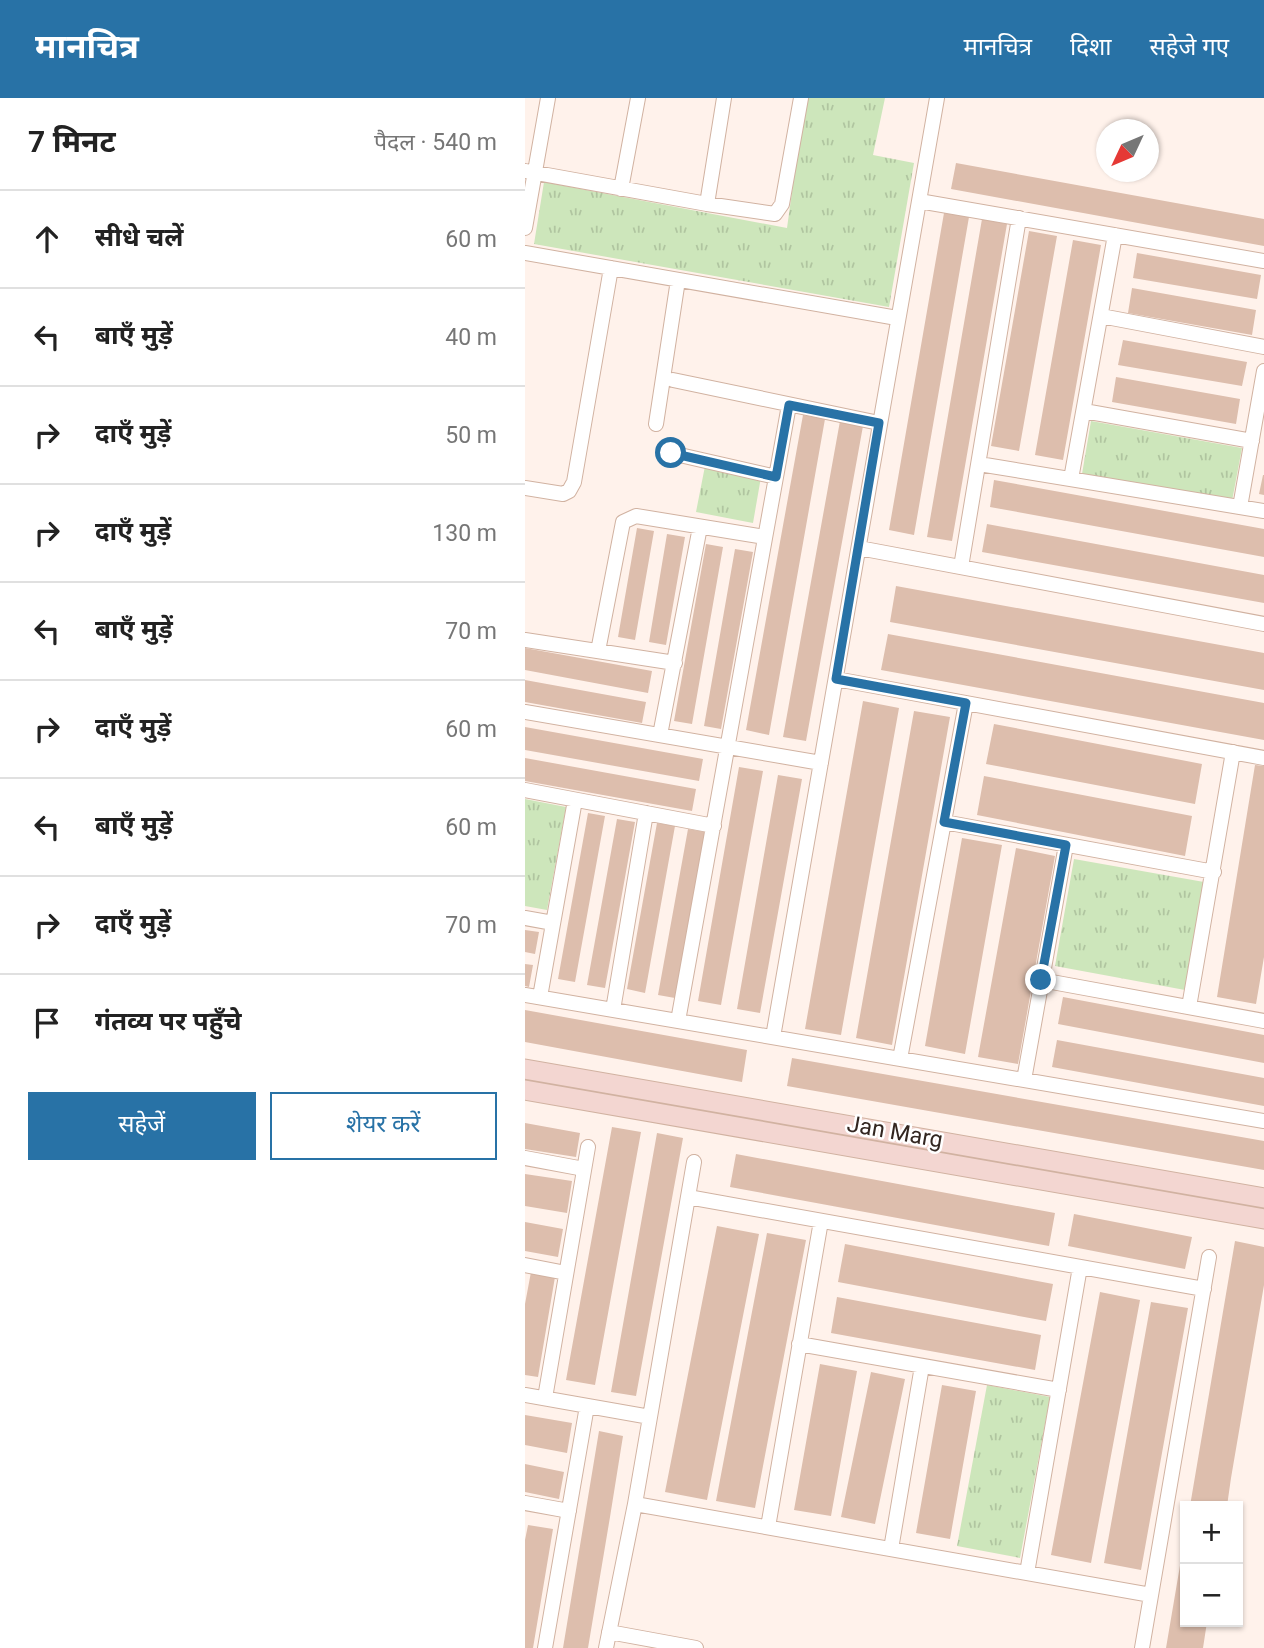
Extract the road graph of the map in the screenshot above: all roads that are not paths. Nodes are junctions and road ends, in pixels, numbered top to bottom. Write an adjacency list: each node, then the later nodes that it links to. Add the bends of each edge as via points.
1 (548, 98): 6 (street)
2 (638, 98): 7 (street)
3 (724, 98): 9 (street)
4 (801, 98): 9 (street, via 779,210 770,215)
5 (937, 98): 8 (street)
6 (530, 172): 7 (street); 11 (street)
7 (621, 188): 9 (street)
8 (919, 201): 10 (street); 18 (street)
9 (707, 204)
10 (1019, 218): 12 (street); 28 (street)
11 (525, 228)
12 (1115, 235): 14 (street); 17 (street)
13 (525, 253): 15 (street)
14 (1264, 261)
15 (611, 268): 16 (street); 31 (street, via 573,482 569,491 558,495)
16 (678, 280): 18 (street); 25 (street)
17 (1101, 316): 19 (street); 23 (street)
18 (897, 318): 24 (street)
19 (1264, 347)
20 (1264, 371): 26 (street)
21 (673, 380): 22 (street)
22 (789, 405): 24 (street); 29 (street)
23 (1084, 411): 26 (street); 30 (street)
24 (879, 423): 36 (street)
25 (656, 424)
26 (1252, 440): 32 (street)
27 (671, 453): 29 (street)
28 (979, 464): 30 (street); 37 (street)
29 (776, 477): 35 (street)
30 (1071, 479): 32 (street)
31 (525, 488)
32 (1240, 507): 33 (street)
33 (1264, 511)
34 (700, 527): 35 (street); 40 (street, via 636,516 623,522); 41 (street)
35 (765, 537): 46 (street)
36 (859, 548): 37 (street); 42 (street)
37 (961, 567): 38 (street)
38 (1264, 624)
39 (525, 639): 40 (street)
40 (598, 651): 41 (street)
41 (674, 663): 45 (street)
42 (836, 679): 43 (street); 49 (street)
43 (966, 703): 47 (street); 53 (street)
44 (525, 712): 45 (street)
45 (660, 735): 46 (street)
46 (727, 747): 49 (street); 54 (street)
47 (1233, 752): 48 (street); 56 (street)
48 (1264, 758)
49 (821, 763): 66 (street)
50 (525, 790): 51 (street)
51 (575, 800): 52 (street); 58 (street)
52 (646, 813): 54 (street); 63 (street)
53 (944, 822): 55 (street); 67 (street)
54 (714, 826): 64 (street)
55 (1066, 845): 56 (street); 59 (street)
56 (1214, 872): 62 (street)
57 (525, 918): 58 (street)
58 (553, 923): 61 (street)
59 (1041, 980): 62 (street); 69 (street)
60 (525, 995): 61 (street)
61 (540, 997): 63 (street)
62 (1189, 1007): 65 (street)
63 (613, 1010): 64 (street)
64 (678, 1021): 66 (street)
65 (1264, 1021)
66 (773, 1037): 67 (street)
67 (900, 1059): 69 (street)
68 (525, 1069): 77 (main road, Jan Marg)
69 (1024, 1080): 71 (street)
70 (525, 1090): 78 (main road)
71 (1264, 1121)
72 (588, 1147): 75 (street)
73 (525, 1158): 75 (street)
74 (694, 1162): 76 (street)
75 (584, 1169): 83 (street)
76 (688, 1198): 79 (street); 91 (street)
77 (1264, 1198)
78 (1264, 1219)
79 (821, 1221): 82 (street); 85 (street)
80 (1209, 1256): 84 (street)
81 (525, 1265): 83 (street)
82 (1080, 1267): 84 (street); 87 (street)
83 (566, 1273): 89 (street)
84 (1204, 1289): 98 (street)
85 (799, 1344): 86 (street); 95 (street)
86 (922, 1366): 87 (street); 96 (street)
87 (1059, 1390): 97 (street)
88 (525, 1395): 89 (street)
89 (545, 1398): 90 (street)
90 (587, 1406): 91 (street); 94 (street)
91 (650, 1417): 93 (street)
92 (525, 1503): 94 (street)
93 (635, 1504): 95 (street); 99 (street)
94 (569, 1511): 100 (street)
95 (768, 1527): 96 (street)
96 (891, 1549): 97 (street)
97 (1027, 1573): 98 (street)
98 (1151, 1595): 103 (street)
99 (609, 1632): 101 (street); 102 (street)
100 (545, 1648)
101 (606, 1648)
102 (696, 1648)
103 (1142, 1648)

